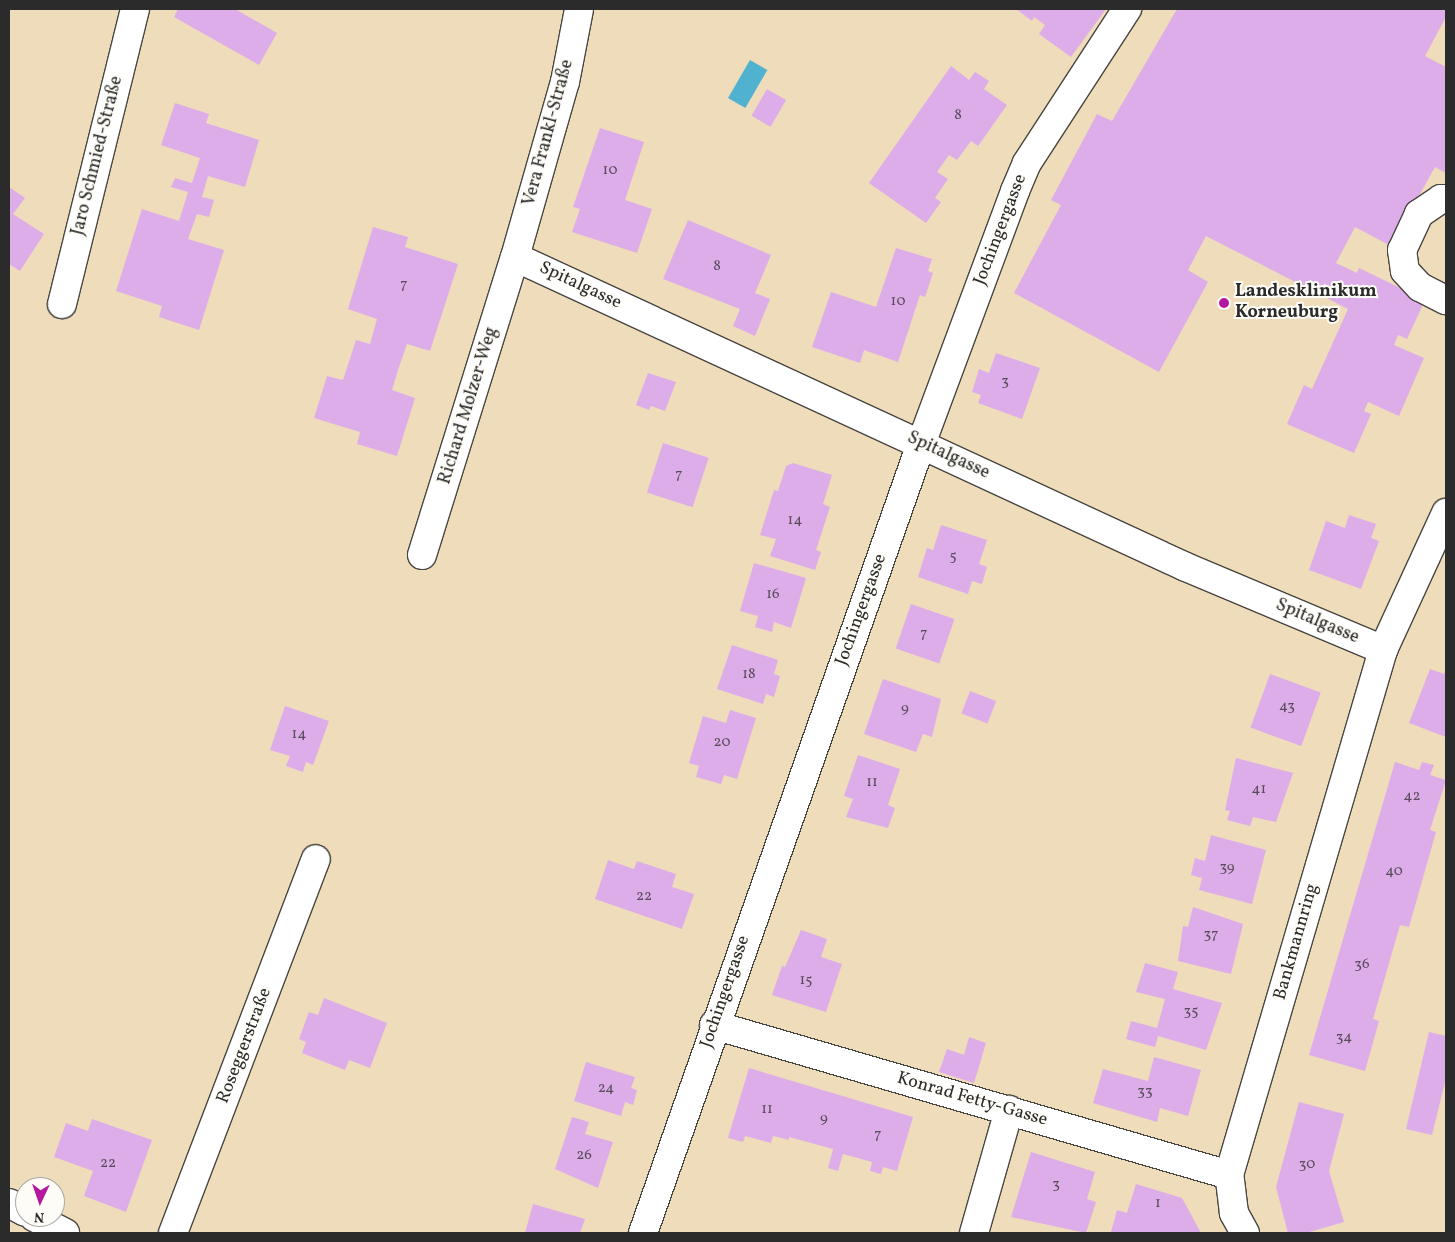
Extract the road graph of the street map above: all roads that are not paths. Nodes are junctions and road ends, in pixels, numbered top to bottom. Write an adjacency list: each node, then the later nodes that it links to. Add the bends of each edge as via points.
1 (136, 9): 7 (street, Jaro Schmied-Straße)
2 (579, 9): 5 (street, Vera Frankl-Straße, via 565,82)
3 (1127, 9): 8 (street, Jochingergasse, via 1027,163)
4 (1446, 200): 6 (street, via 1441,199 1418,214 1402,250 1405,271 1420,287)
5 (515, 256): 8 (street, Spitalgasse); 10 (street, Richard Molzer-Weg)
6 (1446, 300)
7 (62, 304)
8 (921, 444): 11 (street, Spitalgasse, via 1186,567); 13 (street, Jochingergasse)
9 (1446, 514): 11 (street, Bankmannring)
10 (422, 555)
11 (1383, 650): 15 (street, Bankmannring)
12 (316, 859): 18 (street, Roseggerstraße)
13 (714, 1025): 14 (street, Konrad Fetty-Gasse); 19 (street, Jochingergasse)
14 (1009, 1110): 15 (street, Konrad Fetty-Gasse); 20 (street)
15 (1229, 1175): 21 (street, Bankmannring, via 1234,1213)
16 (53, 1227): 17 (street)
17 (65, 1233)
18 (173, 1233)
19 (643, 1233)
20 (974, 1233)
21 (1245, 1233)

